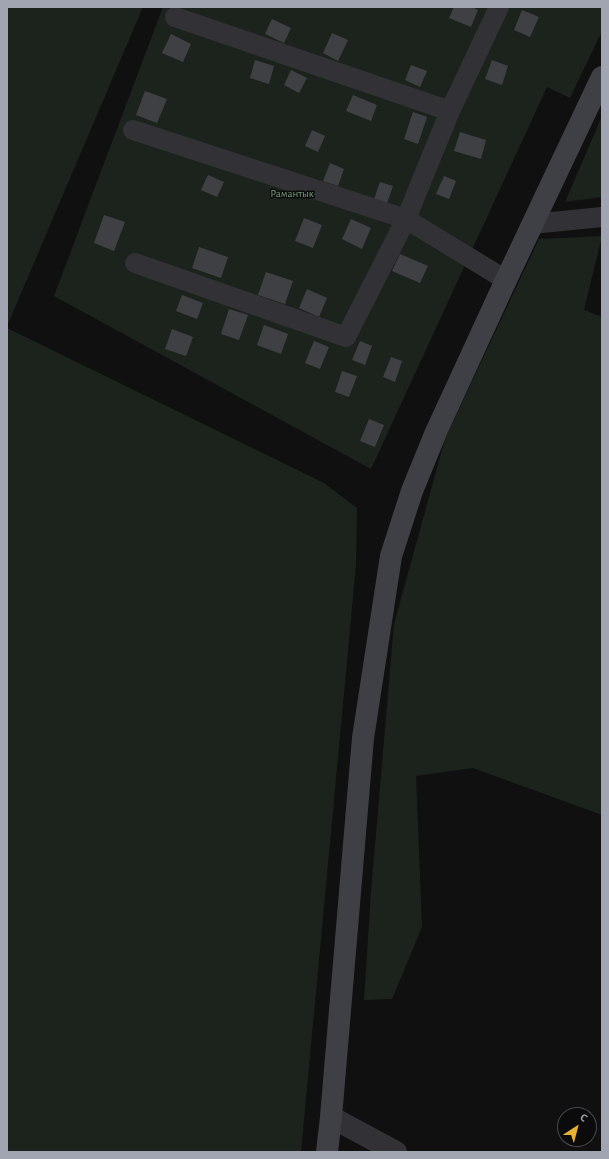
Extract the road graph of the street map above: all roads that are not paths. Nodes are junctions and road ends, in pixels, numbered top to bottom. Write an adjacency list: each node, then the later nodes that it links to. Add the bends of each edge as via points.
1 (500, 7): 4 (street)
2 (175, 17): 4 (street)
3 (602, 76): 8 (main road)
4 (450, 111): 7 (street)
5 (132, 130): 7 (street)
6 (602, 217): 8 (street)
7 (406, 219): 9 (street, via 346,337); 10 (street)
8 (532, 224): 10 (main road)
9 (135, 264)
10 (506, 280): 11 (main road, via 436,432 412,491 391,556 363,738)
11 (331, 1117): 12 (main road); 13 (street)
12 (327, 1152)
13 (396, 1152)

